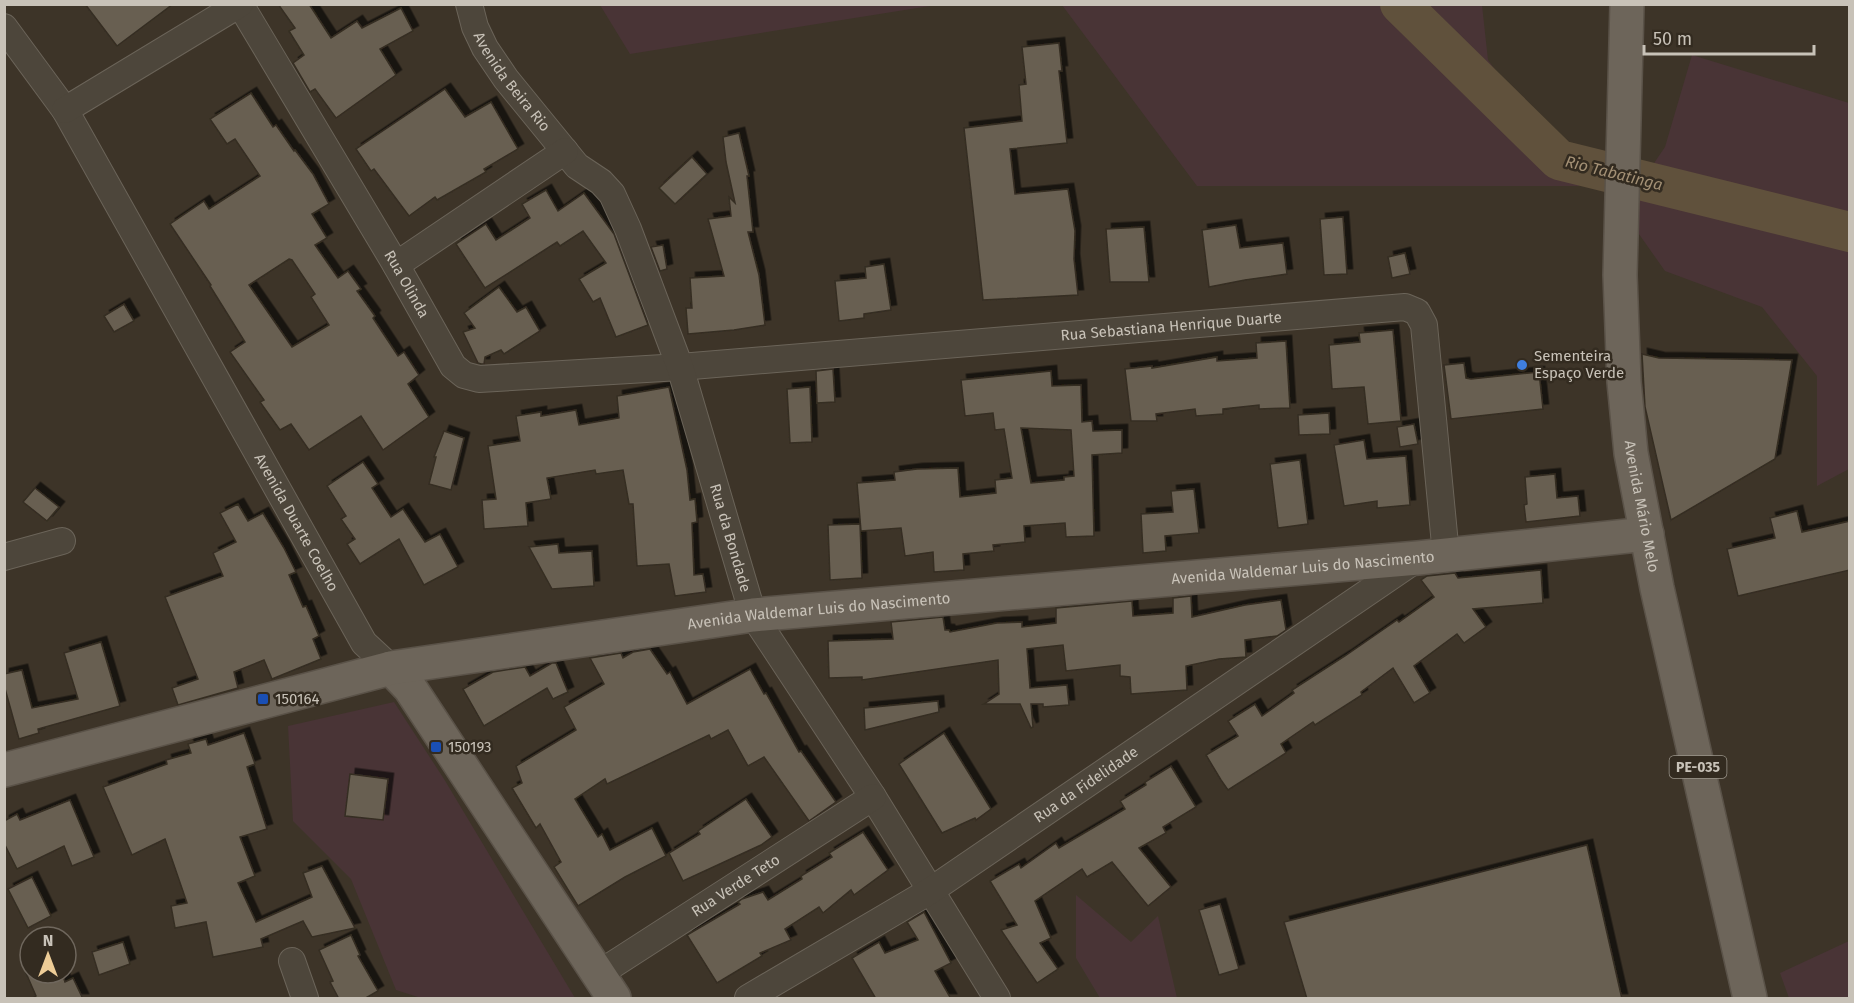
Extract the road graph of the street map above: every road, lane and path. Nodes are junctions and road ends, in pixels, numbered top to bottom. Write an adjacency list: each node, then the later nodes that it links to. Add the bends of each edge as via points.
1 (240, 4): 5 (street); 7 (street, Rua Olinda)
2 (469, 4): 6 (street, Avenida Beira Rio, via 484,48)
3 (1627, 4): 9 (main road, Avenida Mário Melo / PE-035, via 1620,275 1624,382 1631,453)
4 (4, 27): 5 (street, Avenida Duarte Coelho)
5 (65, 110): 14 (street, Avenida Duarte Coelho, via 364,643)
6 (566, 151): 7 (street); 8 (street, Rua da Bondade, via 577,166 602,182 612,194)
7 (396, 265): 8 (street, Rua Olinda, via 453,366 464,375 478,379)
8 (680, 367): 11 (street, Rua Sebastiana Henrique Duarte, via 1405,307 1417,312 1424,325); 13 (street, Rua da Bondade)
9 (1647, 534): 11 (main road, Avenida Waldemar Luis do Nascimento); 23 (main road, Avenida Mário Melo / PE-035)
10 (62, 541): 12 (street)
11 (1432, 556): 13 (main road, Avenida Waldemar Luis do Nascimento); 17 (street, Rua da Fidelidade)
12 (4, 557)
13 (753, 615): 14 (main road, Avenida Waldemar Luis do Nascimento); 16 (street, Rua da Bondade)
14 (391, 668): 15 (main road, Avenida Waldemar Luis do Nascimento); 19 (main road, Avenida Duarte Coelho, via 410,688)
15 (4, 770)
16 (873, 797): 17 (street, Rua da Bondade); 19 (street, Rua Verde Teto)
17 (930, 891): 21 (street, Rua da Fidelidade); 22 (street, Rua da Bondade)
18 (292, 962): 20 (street)
19 (606, 987)
20 (305, 999)
21 (748, 999)
22 (997, 999)
23 (1750, 999)

